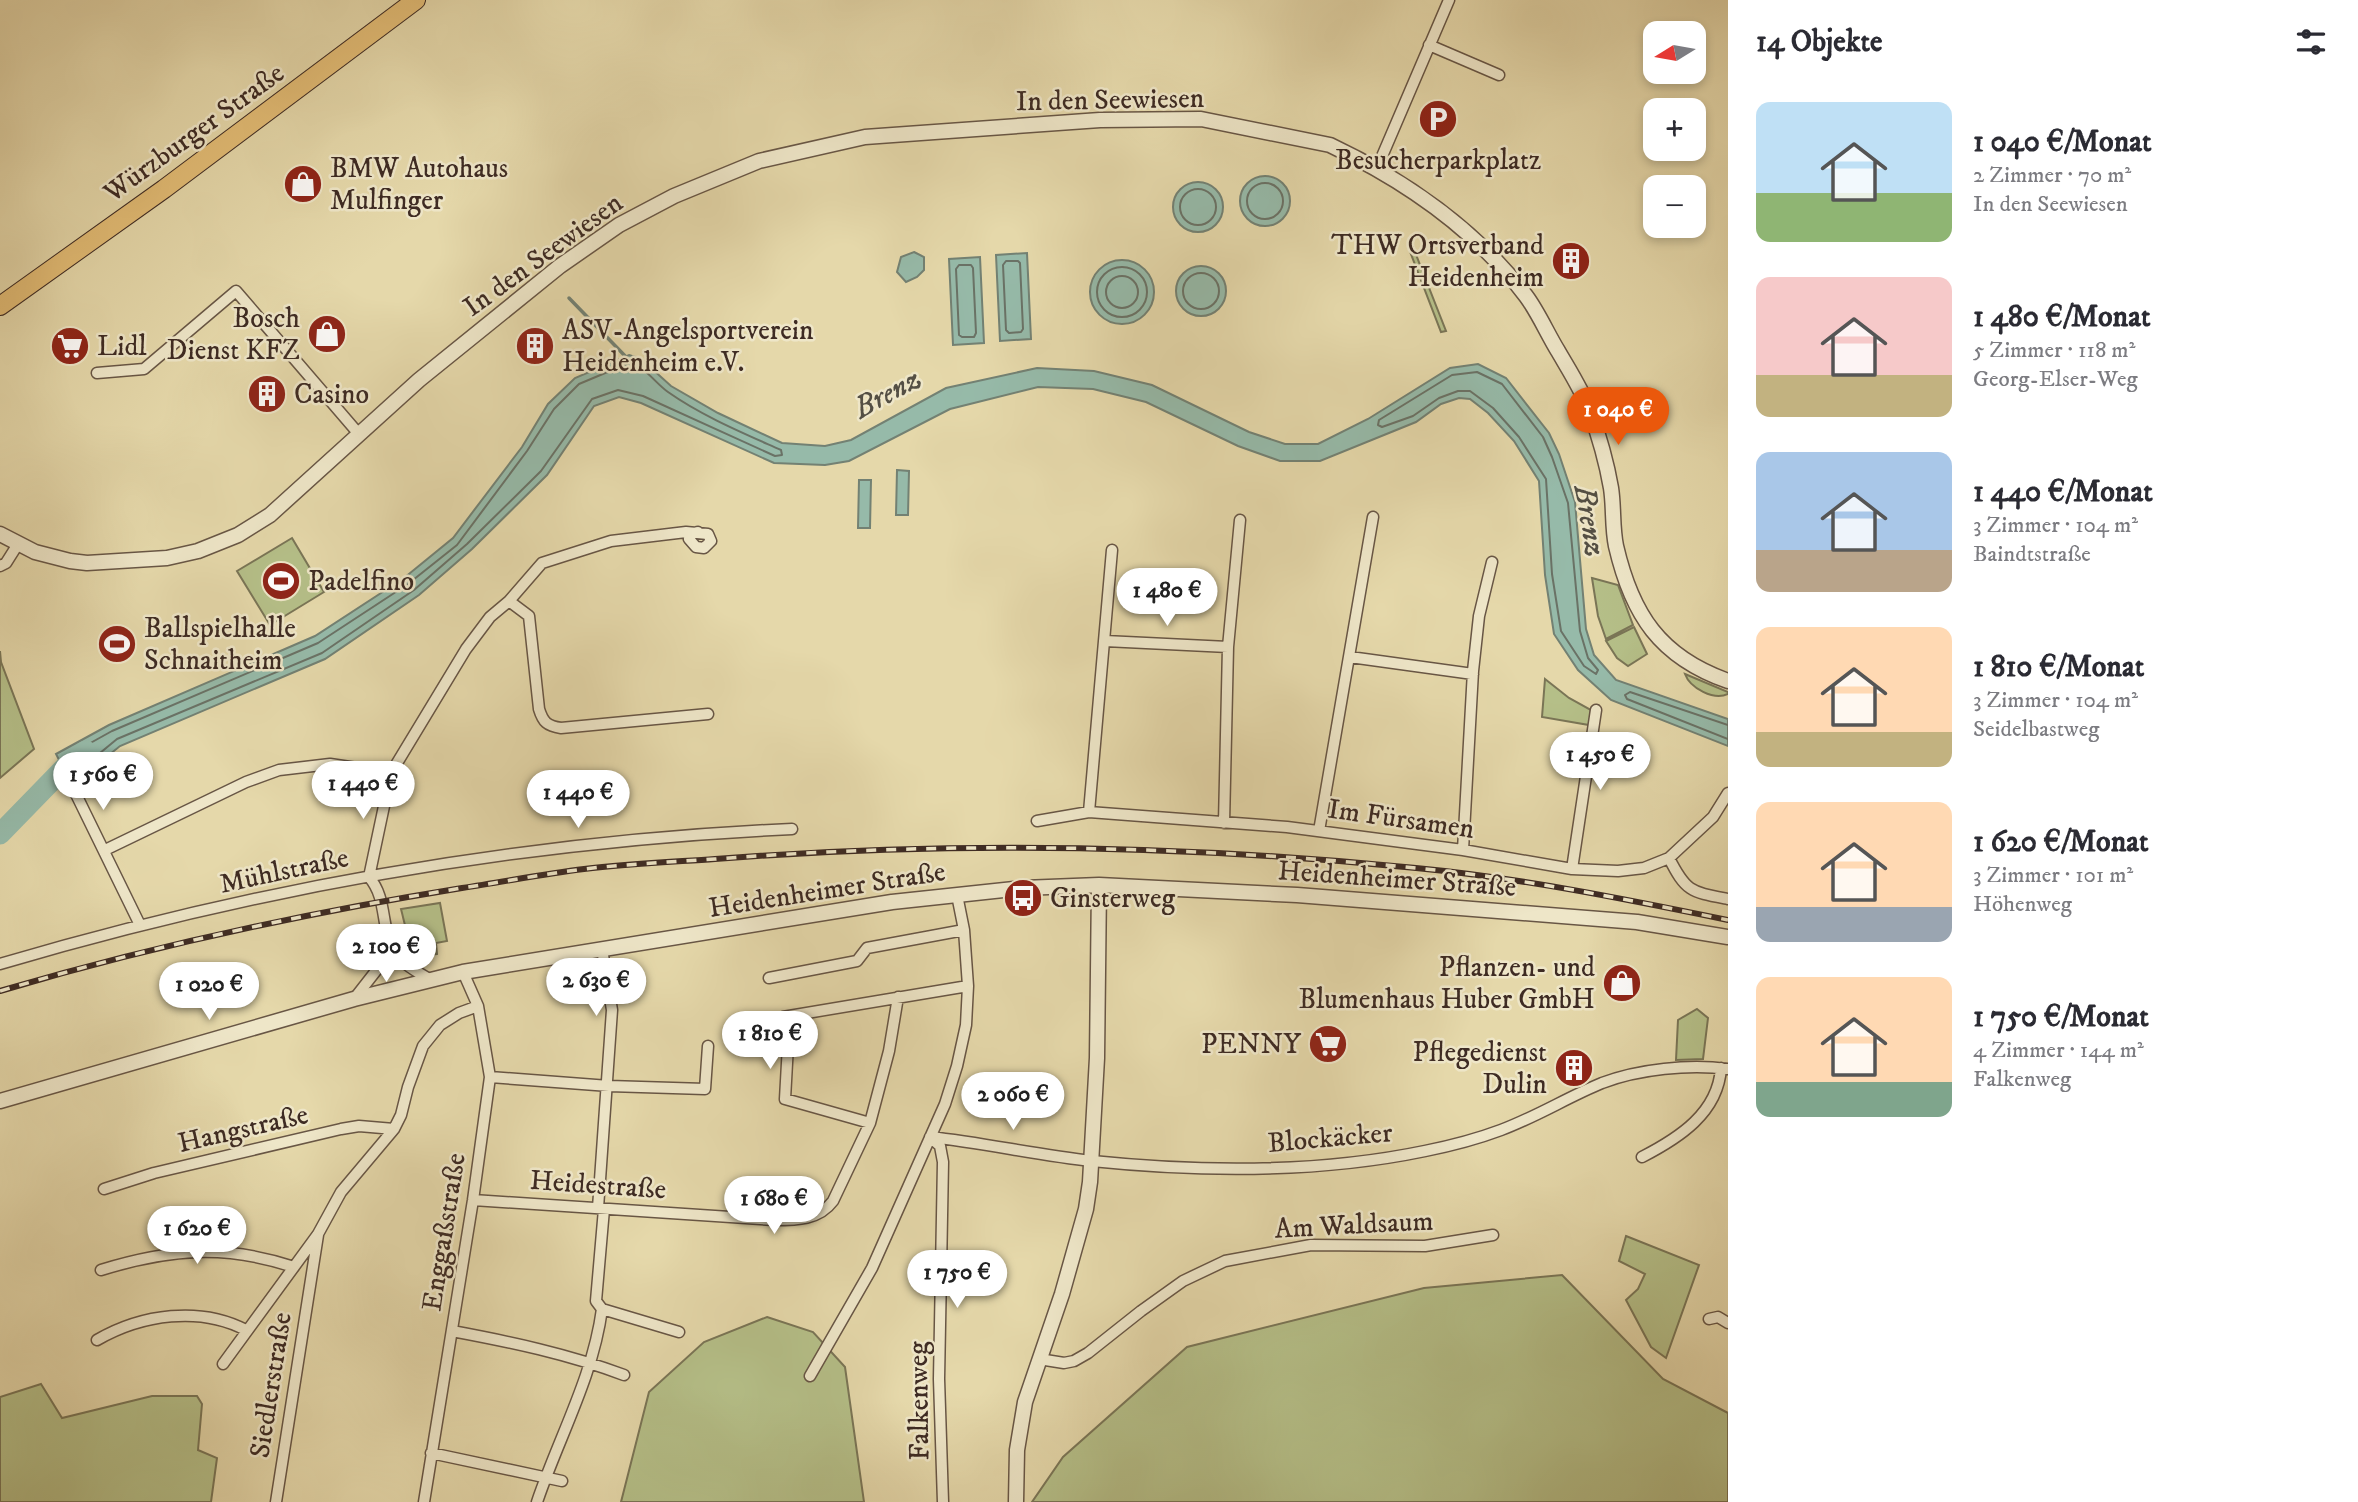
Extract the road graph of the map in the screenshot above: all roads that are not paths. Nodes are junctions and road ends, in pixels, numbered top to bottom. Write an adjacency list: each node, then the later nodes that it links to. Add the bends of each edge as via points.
1 (416, 0): 6 (main road, Würzburger Straße)
2 (1449, 0): 3 (street)
3 (1429, 45): 4 (street); 5 (street)
4 (1499, 75)
5 (1377, 168): 8 (street, In den Seewiesen, via 1331,145 1201,119 1100,120 865,137 759,161 674,196 619,225 487,323); 22 (street, In den Seewiesen, via 1471,238 1527,298 1590,411 1611,487 1616,545 1635,606 1657,639)
6 (0, 306)
7 (97, 373): 8 (street, via 144,369 236,291)
8 (359, 433): 13 (street, In den Seewiesen, via 271,515 198,551 87,563)
9 (1373, 517): 20 (street)
10 (1240, 520): 19 (street)
11 (698, 532): 17 (street, via 638,537 542,563)
12 (0, 534): 13 (street, In den Seewiesen)
13 (18, 544): 16 (street)
14 (1112, 550): 18 (street)
15 (1492, 562): 21 (street, via 1479,616)
16 (0, 566)
17 (509, 601): 24 (street, via 529,616 539,709 550,727); 25 (street, via 466,649)
18 (1105, 640): 19 (street); 28 (street)
19 (1228, 647): 30 (street)
20 (1350, 657): 21 (street); 32 (street)
21 (1473, 674): 34 (street)
22 (1728, 681)
23 (1596, 710): 36 (street)
24 (708, 714)
25 (391, 772): 33 (street, via 330,765 278,771); 37 (street)
26 (73, 788): 33 (street)
27 (1728, 793): 35 (street, Im Fürsamen, via 1713,817)
28 (1089, 812): 29 (street, Im Fürsamen); 30 (street, Im Fürsamen)
29 (1037, 821)
30 (1224, 823): 32 (street, Im Fürsamen)
31 (792, 829): 37 (street, Mühlstraße, via 521,852)
32 (1319, 831): 34 (street, Im Fürsamen)
33 (105, 850): 41 (street)
34 (1463, 850): 36 (street, Im Fürsamen)
35 (1669, 858): 36 (street, Im Fürsamen, via 1644,868 1618,871); 40 (street, via 1681,882 1699,894)
36 (1572, 869)
37 (369, 877): 41 (street, Mühlstraße); 45 (street, via 378,886)
38 (1099, 885): 39 (street, Heidenheimer Straße); 43 (street, Heidenheimer Straße, via 1538,913); 65 (street)
39 (957, 895): 42 (street); 44 (street, Heidenheimer Straße)
40 (1728, 899)
41 (140, 925): 46 (street, Mühlstraße)
42 (964, 930): 48 (street, via 867,948 857,961); 50 (street)
43 (1728, 937)
44 (602, 948): 47 (street, Heidenheimer Straße); 59 (street, via 612,1010)
45 (393, 949): 49 (street, via 405,964); 52 (street)
46 (0, 964)
47 (463, 972): 49 (street, Heidenheimer Straße); 53 (street, Enggaßstraße)
48 (769, 978)
49 (429, 979): 52 (street, Heidenheimer Straße)
50 (968, 986): 51 (street); 63 (street, via 957,1066)
51 (898, 997): 54 (street); 61 (street, Heidestraße)
52 (354, 999): 60 (street, Heidenheimer Straße)
53 (478, 1006): 58 (street, Enggaßstraße); 62 (street, via 440,1025 423,1046)
54 (783, 1017)
55 (788, 1045): 61 (street, via 785,1099)
56 (708, 1046): 59 (street, via 705,1088)
57 (1724, 1068): 64 (street, Blockäcker, via 1720,1087 1707,1109 1666,1145); 65 (street, Blockäcker, via 1674,1069 1605,1082 1502,1130 1425,1151 1277,1167)
58 (490, 1077): 59 (street); 67 (street, Enggaßstraße)
59 (609, 1086): 68 (street)
60 (0, 1101)
61 (870, 1122): 68 (street, Heidestraße, via 833,1200 825,1212 811,1217 774,1220)
62 (394, 1129): 66 (street, Hangstraße, via 341,1129); 69 (street, via 341,1192)
63 (930, 1137): 65 (street, Blockäcker); 84 (street, via 872,1268); 91 (street, Falkenweg, via 940,1146 943,1162 939,1379)
64 (1642, 1157)
65 (1091, 1161): 80 (street, via 1086,1209)
66 (104, 1189)
67 (473, 1200): 68 (street, Heidestraße); 77 (street, Enggaßstraße)
68 (601, 1208): 73 (street, via 596,1301)
69 (318, 1234): 71 (street); 88 (street, Siedlerstraße)
70 (1493, 1235): 80 (street, Am Waldsaum, via 1425,1246 1311,1245 1225,1261 1183,1281 1074,1361)
71 (294, 1266): 72 (street, via 200,1250 137,1259); 76 (street)
72 (102, 1270)
73 (602, 1309): 78 (street); 81 (street)
74 (1709, 1319): 75 (street, via 1717,1317)
75 (1728, 1323)
76 (246, 1330): 79 (street, via 229,1321 184,1316 136,1322); 82 (street)
77 (452, 1331): 81 (street); 85 (street, Enggaßstraße)
78 (680, 1332)
79 (97, 1340)
80 (1038, 1359): 92 (street, via 1017,1450)
81 (591, 1363): 83 (street); 86 (street)
82 (223, 1364)
83 (624, 1375)
84 (810, 1376)
85 (430, 1453): 86 (street); 89 (street, Enggaßstraße)
86 (545, 1477): 87 (street); 90 (street)
87 (562, 1481)
88 (276, 1502)
89 (424, 1502)
90 (537, 1502)
91 (943, 1502)
92 (1016, 1502)

